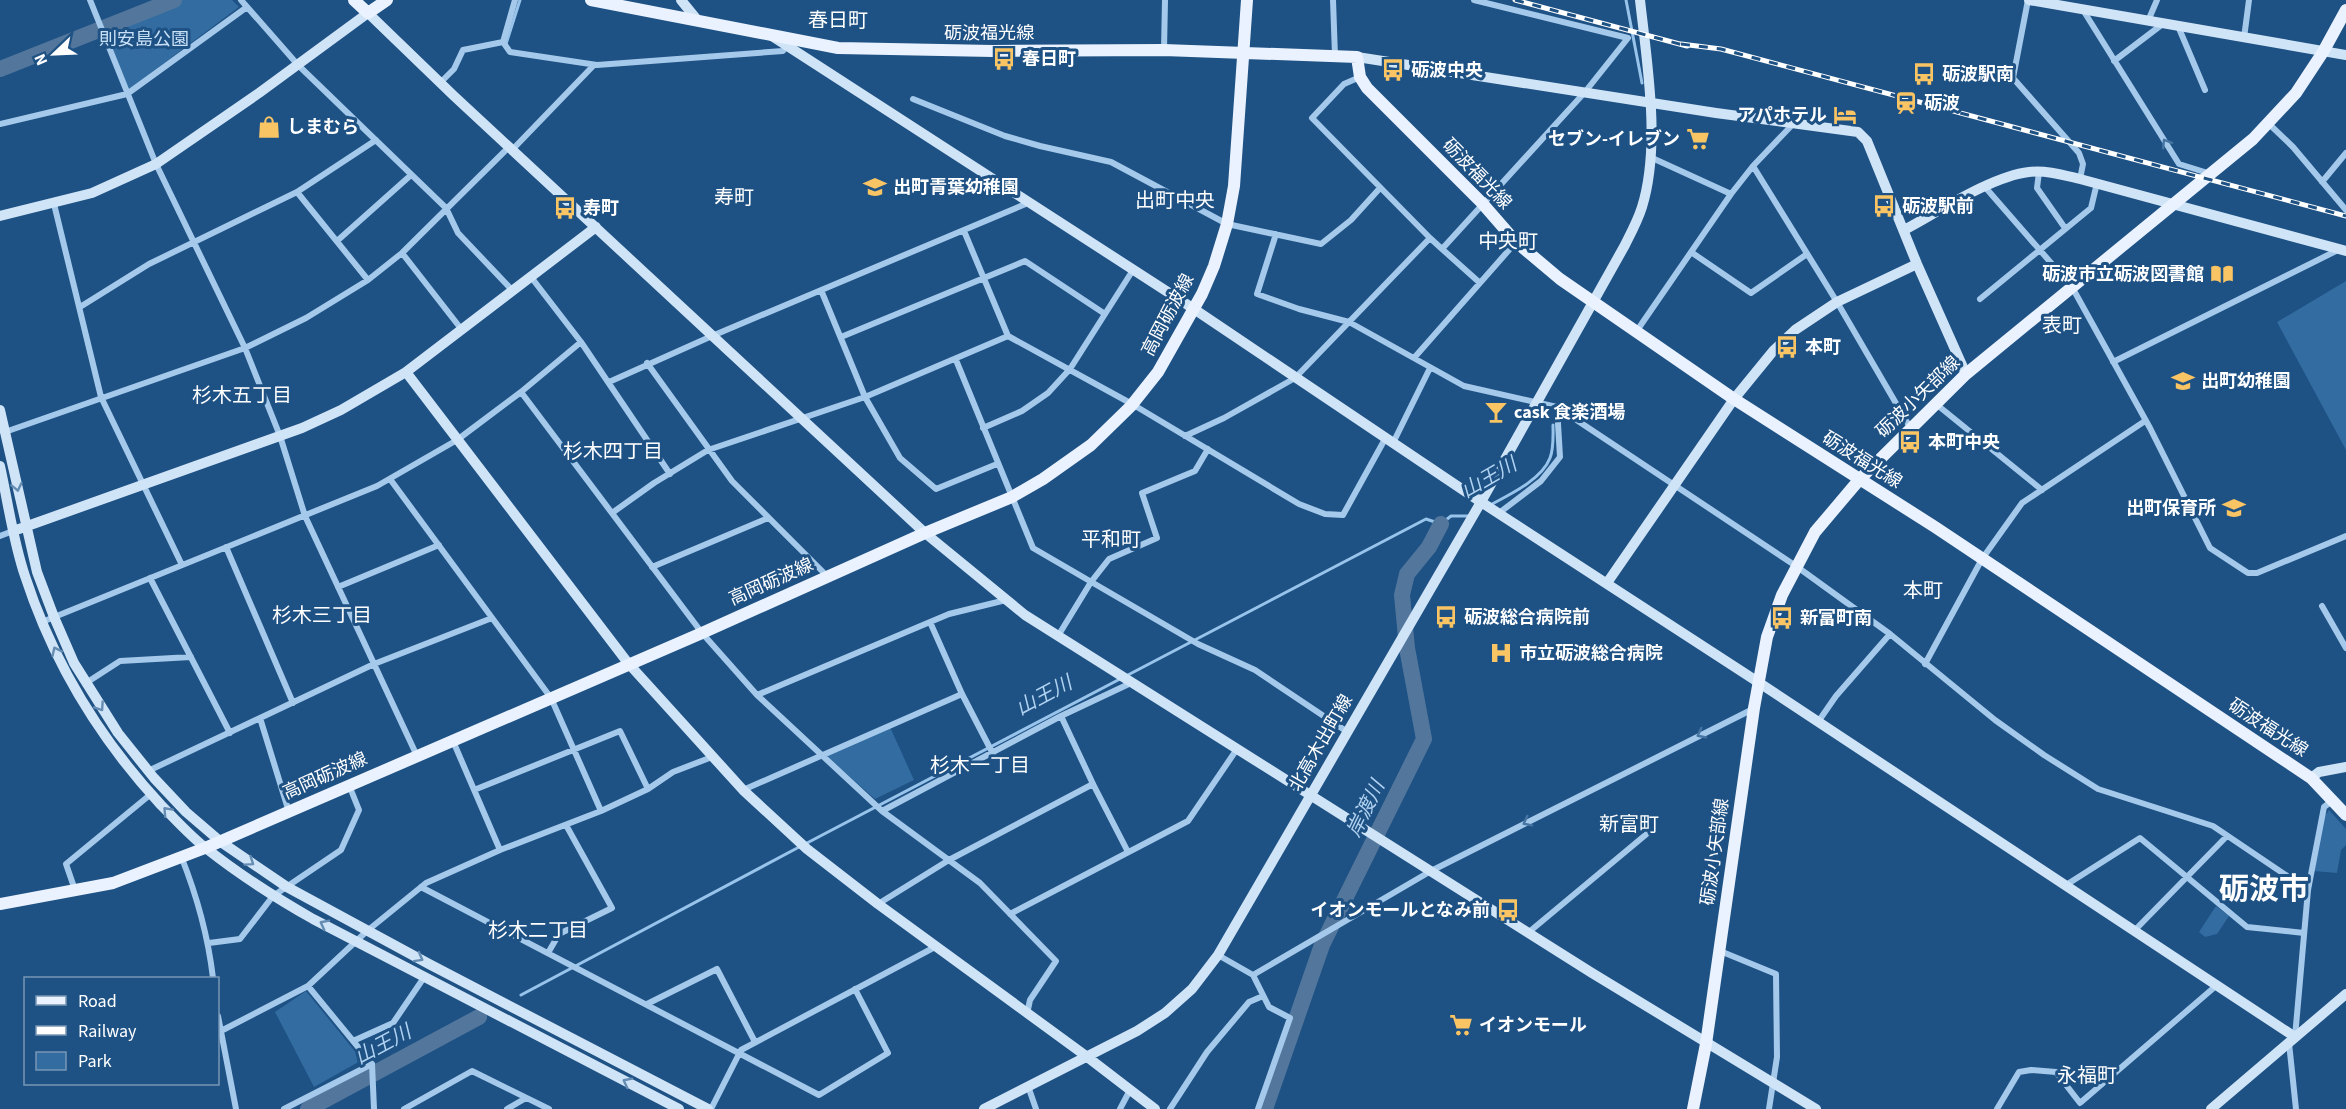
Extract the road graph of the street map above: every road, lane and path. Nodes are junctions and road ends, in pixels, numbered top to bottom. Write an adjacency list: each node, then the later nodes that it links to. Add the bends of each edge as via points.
1 (90, 0): 42 (street)
2 (241, 0): 17 (street)
3 (354, 0): 20 (main road)
4 (387, 0): 20 (main road)
5 (515, 0): 27 (street)
6 (591, 0): 21 (main road, 砺波福光線)
7 (681, 0): 21 (street)
8 (1165, 0): 29 (street)
9 (1247, 0): 30 (main road, 高岡砺波線)
10 (1333, 0): 33 (street)
11 (1474, 0): 41 (street, via 1628,38)
12 (1640, 0): 44 (street, 北高木出町線)
13 (2029, 0): 16 (street); 57 (street, via 2013,78 2079,153 2083,164)
14 (2157, 0): 22 (street)
15 (2248, 0): 26 (street)
16 (2069, 3): 18 (street)
17 (247, 7): 36 (street); 42 (street)
18 (2082, 9): 22 (street); 35 (street)
19 (2346, 10): 31 (main road, 砺波小矢部線)
20 (368, 13): 36 (street); 39 (street)
21 (698, 21): 25 (main road, 砺波福光線)
22 (2148, 21): 23 (street)
23 (2164, 23): 24 (street); 35 (street)
24 (2178, 26): 26 (street); 40 (street)
25 (772, 36): 28 (street); 29 (main road, 砺波福光線, via 838,48)
26 (2244, 38): 31 (street)
27 (503, 42): 37 (street, via 510,52); 39 (street, via 463,50 454,69)
28 (788, 46): 37 (street, via 783,51); 65 (street)
29 (1164, 50): 30 (main road, 砺波福光線)
30 (1243, 52): 33 (main road, 砺波福光線); 73 (main road, 高岡砺波線, via 1234,186)
31 (2323, 52): 32 (street); 45 (main road, 砺波小矢部線, via 2296,93)
32 (2346, 55)
33 (1335, 56): 34 (main road, 砺波福光線)
34 (1357, 57): 38 (main road); 41 (street)
35 (2114, 61): 56 (street, one-way to 35, via 2179,164)
36 (298, 65): 48 (street); 52 (street)
37 (594, 65): 49 (street)
38 (1360, 77): 61 (street, via 1344,84 1312,118); 66 (main road, 砺波福光線)
39 (440, 83): 49 (street)
40 (2205, 90)
41 (1585, 92): 44 (street); 66 (street)
42 (127, 94): 46 (street); 52 (street)
43 (913, 99): 73 (street, via 1005,136 1111,162)
44 (1651, 102): 47 (street); 51 (street, 北高木出町線)
45 (2268, 123): 56 (main road, 砺波小矢部線); 58 (street)
46 (0, 124)
47 (1793, 124): 53 (street); 76 (street, via 1858,132 1867,141)
48 (376, 140): 55 (street); 62 (street)
49 (510, 148): 70 (street); 74 (street)
50 (2346, 153): 58 (street)
51 (1650, 157): 63 (street); 99 (street, 北高木出町線, via 1641,209)
52 (156, 164): 67 (street, via 92,193); 82 (street)
53 (1753, 166): 63 (street); 88 (street)
54 (2039, 172): 57 (street); 60 (street, via 2015,174); 75 (street, via 2037,188)
55 (411, 174): 70 (street); 80 (street)
56 (2211, 174): 69 (main road, 砺波小矢部線)
57 (2080, 178): 59 (street)
58 (2322, 182): 64 (street)
59 (2097, 183): 69 (street); 75 (street, via 2091,208)
60 (1984, 187): 76 (street); 84 (street)
61 (1380, 188): 78 (street, via 1351,220 1321,244); 79 (street)
62 (297, 192): 80 (street); 82 (street)
63 (1731, 194): 86 (street)
64 (2337, 201): 68 (street); 71 (street)
65 (1028, 203): 77 (street); 90 (street)
66 (1482, 203): 81 (main road, 砺波福光線); 83 (street)
67 (54, 204): 72 (street); 101 (street)
68 (2346, 204)
69 (2173, 205): 85 (street); 95 (main road, 砺波小矢部線)
70 (446, 208): 87 (street); 97 (street, via 458,233)
71 (2346, 210)
72 (0, 216)
73 (1227, 224): 78 (street); 102 (main road, 高岡砺波線, via 1214,266)
74 (596, 227): 91 (street); 107 (street)
75 (2065, 228): 84 (street)
76 (1904, 230): 89 (street)
77 (964, 231): 92 (street); 96 (street)
78 (1276, 234): 104 (street, via 1257,294)
79 (1430, 238): 83 (street); 104 (street)
80 (337, 241): 93 (street)
81 (1516, 242): 94 (street); 99 (main road, 砺波福光線)
82 (194, 243): 101 (street, via 149,264); 111 (street)
83 (1442, 249): 94 (street)
84 (2038, 250): 95 (street); 98 (street)
85 (2343, 250): 114 (street)
86 (1691, 252): 88 (street, via 1750,293); 106 (street)
87 (402, 254): 93 (street); 105 (street)
88 (1807, 254): 100 (street)
89 (1917, 264): 100 (street); 119 (street)
90 (1133, 270): 102 (street); 103 (street)
91 (531, 277): 97 (street); 110 (street)
92 (985, 277): 103 (street, via 1025,261); 108 (street); 109 (street)
93 (368, 280): 111 (street, via 306,318)
94 (1480, 283): 112 (street)
95 (2072, 287): 114 (street); 119 (main road, 砺波小矢部線)
96 (821, 290): 107 (street); 108 (street)
97 (513, 291): 105 (street)
98 (1980, 299)
99 (1593, 301): 106 (main road, 砺波福光線); 126 (street, 北高木出町線)
100 (1838, 302): 125 (street, via 1774,350); 134 (street)
101 (80, 307): 123 (street)
102 (1194, 309): 120 (street); 127 (main road, 高岡砺波線, via 1158,372)
103 (1105, 314): 117 (street)
104 (1350, 322): 112 (street); 120 (street)
105 (463, 331): 118 (street)
106 (1635, 332): 125 (main road, 砺波福光線)
107 (712, 336): 115 (street); 131 (street)
108 (841, 336): 124 (street)
109 (1008, 336): 113 (street); 117 (street)
110 (581, 342): 121 (street); 122 (street)
111 (245, 348): 123 (street); 136 (street)
112 (1414, 358): 116 (street)
113 (956, 360): 124 (street); 133 (street)
114 (2113, 362): 132 (street)
115 (647, 363): 121 (street); 141 (street)
116 (1430, 368): 126 (street, via 1464,386); 139 (street)
117 (1070, 369): 127 (street); 133 (street, via 1048,393 1022,411)
118 (406, 372): 136 (street, via 341,410); 138 (street)
119 (1966, 374): 128 (main road, 砺波小矢部線)
120 (1295, 378): 137 (street); 139 (street)
121 (609, 382): 144 (street)
122 (521, 392): 138 (street); 152 (street)
123 (101, 397): 135 (street); 148 (street)
124 (865, 397): 131 (street); 142 (street, via 900,458 936,489)
125 (1734, 399): 146 (main road, 砺波福光線); 147 (street)
126 (1536, 403): 129 (street); 151 (street, 北高木出町線)
127 (1132, 404): 137 (street); 150 (main road, 高岡砺波線, via 1091,445)
128 (1936, 404): 134 (main road, 砺波小矢部線); 149 (street)
129 (1557, 407): 147 (street); 153 (street, via 1560,458 1541,481)
130 (0, 410): 135 (street)
131 (802, 420): 141 (street); 158 (street)
132 (2145, 421): 149 (street); 160 (street, via 2210,548 2248,573 2257,573)
133 (983, 428): 142 (street)
134 (1911, 429): 146 (main road, 砺波小矢部線)
135 (5, 432): 156 (street, one-way to 156)
136 (280, 436): 148 (street); 154 (street)
137 (1185, 436): 140 (street)
138 (457, 440): 145 (street); 183 (street)
139 (1389, 441): 140 (street, via 1343,515 1325,514 1299,504); 151 (street)
140 (1208, 449): 169 (street, via 1195,471 1142,493 1157,538 1109,559)
141 (708, 450): 144 (street); 155 (street)
142 (997, 464): 150 (street)
143 (0, 466): 157 (street)
144 (670, 474): 152 (street)
145 (390, 479): 154 (street); 161 (street)
146 (1858, 480): 163 (main road, 砺波福光線); 165 (main road, 砺波小矢部線, via 1815,532)
147 (1676, 484): 165 (street); 170 (street)
148 (143, 485): 156 (street); 164 (street)
149 (2042, 490): 163 (street, via 2022,503)
150 (1012, 497): 158 (main road, 高岡砺波線); 169 (street, via 1033,548)
151 (1480, 502): 153 (street); 197 (street, 北高木出町線)
152 (612, 513): 166 (street)
153 (1498, 513): 170 (street)
154 (305, 516): 162 (street); 171 (street)
155 (768, 518): 166 (street); 167 (street)
156 (26, 527): 157 (street); 174 (street)
157 (14, 531): 159 (street); 176 (street)
158 (925, 533): 167 (main road, 高岡砺波線); 172 (street)
159 (0, 536)
160 (2346, 536)
161 (439, 545): 171 (street); 175 (street)
162 (226, 547): 164 (street); 192 (street)
163 (1982, 559): 185 (street); 208 (main road, 砺波福光線)
164 (182, 565): 168 (street)
165 (1796, 566): 179 (street); 186 (main road, 砺波小矢部線, via 1767,637)
166 (652, 567): 178 (street)
167 (827, 576): 178 (main road, 高岡砺波線)
168 (150, 578): 174 (street); 182 (street)
169 (1091, 582): 180 (street); 197 (street, via 1198,644 1255,670)
170 (1607, 583): 186 (street)
171 (338, 587): 184 (street)
172 (1006, 600): 177 (street); 180 (street)
173 (2322, 606): 181 (street)
174 (54, 617): 176 (street); 187 (street)
175 (492, 618): 184 (street); 191 (street)
176 (42, 622): 214 (street, one-way to 176, via 109,742 82,700)
177 (930, 622): 189 (street); 190 (street)
178 (702, 633): 183 (main road, 高岡砺波線); 190 (street)
179 (1890, 634): 185 (street); 196 (street)
180 (1058, 636): 188 (street)
181 (2346, 648)
182 (191, 657): 187 (street, via 120,662); 198 (street)
183 (628, 663): 191 (main road, 高岡砺波線); 205 (street)
184 (374, 664): 192 (street); 204 (street)
185 (1925, 664): 223 (street, via 1995,720 2098,789 2213,826)
186 (1758, 682): 193 (main road, 砺波小矢部線); 196 (street)
187 (85, 683): 207 (street, one-way to 207)
188 (1131, 683): 194 (street); 201 (street)
189 (962, 694): 202 (street); 203 (street)
190 (757, 695): 203 (street)
191 (552, 698): 199 (main road, 高岡砺波線); 200 (street)
192 (293, 703): 195 (street)
193 (1754, 708): 230 (street, one-way to 230); 248 (main road, 砺波小矢部線)
194 (1061, 716): 202 (street); 209 (street)
195 (261, 718): 198 (street); 219 (street)
196 (1818, 722): 232 (street)
197 (1346, 731): 215 (street, 北高木出町線)
198 (230, 732): 207 (street)
199 (453, 741): 204 (main road, 高岡砺波線); 212 (street)
200 (574, 748): 211 (street, via 620,731); 212 (street); 217 (street)
201 (1237, 749): 215 (street); 227 (street, via 1188,821)
202 (993, 754): 218 (street)
203 (819, 755): 213 (street); 218 (street)
204 (417, 756): 210 (main road, 高岡砺波線)
205 (712, 757): 211 (street, via 673,772); 213 (street)
206 (2346, 767): 208 (street, via 2319,772)
207 (148, 771): 224 (street)
208 (2311, 778): 216 (main road, 砺波福光線)
209 (1093, 784): 227 (street); 229 (street)
210 (349, 785): 219 (main road, 高岡砺波線); 233 (street, via 359,810 341,850)
211 (648, 789): 217 (street)
212 (474, 790): 226 (street)
213 (743, 790): 239 (street, via 807,849)
214 (151, 794): 225 (street, one-way to 214); 235 (street, via 66,864)
215 (1310, 794): 230 (street); 250 (street, 北高木出町線)
216 (2332, 800): 220 (main road, 砺波福光線); 236 (street, via 2324,807)
217 (601, 811): 221 (street)
218 (882, 811): 229 (street)
219 (289, 812): 224 (main road, 高岡砺波線)
220 (2346, 815)
221 (566, 825): 226 (street); 249 (street, via 612,908 559,934)
222 (1655, 827): 243 (street)
223 (2227, 836): 231 (street); 236 (street)
224 (221, 842): 225 (main road, 高岡砺波線); 233 (street, one-way to 233)
225 (205, 848): 228 (main road, 高岡砺波線); 237 (street)
226 (500, 850): 234 (street)
227 (1128, 852): 240 (street)
228 (181, 856): 235 (main road, 高岡砺波線, via 113,883); 246 (street, via 195,890)
229 (949, 860): 239 (street); 240 (street, via 980,883)
230 (1431, 871): 243 (street); 251 (street)
231 (2187, 878): 232 (street, via 2140,838); 241 (street); 244 (street, via 2247,927)
232 (2066, 885): 241 (street)
233 (287, 886): 237 (street); 242 (street)
234 (421, 887): 242 (street); 249 (street)
235 (75, 890): 238 (main road, 高岡砺波線)
236 (2308, 890): 244 (street)
237 (273, 896): 245 (street, one-way to 237); 246 (street, via 240,939)
238 (0, 904)
239 (878, 904): 247 (street)
240 (1010, 914): 260 (street, via 1056,961 1030,1000)
241 (2135, 930): 254 (street)
242 (368, 931): 245 (street); 280 (street, one-way to 280)
243 (1529, 932): 265 (street)
244 (2304, 933): 262 (street)
245 (356, 941): 252 (street); 255 (street)
246 (209, 944): 253 (street)
247 (935, 947): 256 (street); 260 (street)
248 (1720, 951): 265 (main road, 砺波小矢部線); 269 (street, via 1776,974)
249 (548, 953): 259 (street)
250 (1218, 956): 251 (street); 267 (street, 北高木出町線, via 1192,989 1165,1013)
251 (1253, 975): 258 (street)
252 (425, 976): 263 (street, via 393,1023); 279 (street, one-way to 252)
253 (213, 977)
254 (2217, 985): 262 (street); 290 (street, via 2080,1103 2056,1072 2031,1070 2019,1072)
255 (308, 986): 261 (street); 263 (street)
256 (855, 989): 264 (street); 266 (street, via 888,1053 819,1095)
257 (2346, 994): 262 (street)
258 (1263, 996): 285 (street, via 1249,1002 1207,1052); 286 (street, via 1269,1007 1290,1018)
259 (647, 1004): 264 (street, via 717,969); 266 (street)
260 (1027, 1014): 267 (street)
261 (219, 1032): 273 (street)
262 (2292, 1040): 291 (street); 292 (street)
263 (353, 1041): 268 (street)
264 (755, 1042): 266 (street)
265 (1706, 1044): 269 (street); 287 (main road, 砺波小矢部線)
266 (740, 1053): 280 (street)
267 (1086, 1056): 270 (street, 北高木出町線); 271 (street)
268 (372, 1064): 274 (street); 275 (street)
269 (1774, 1083): 288 (street); 289 (street)
270 (1028, 1086): 281 (street, 北高木出町線); 282 (street)
271 (1130, 1090): 283 (street); 284 (street)
272 (526, 1098): 276 (street, via 472,1071); 277 (street); 278 (street)
273 (236, 1109)
274 (284, 1109)
275 (374, 1109)
276 (404, 1109)
277 (507, 1109)
278 (549, 1109)
279 (679, 1109)
280 (710, 1109)
281 (984, 1109)
282 (1036, 1109)
283 (1120, 1109)
284 (1155, 1109)
285 (1170, 1109)
286 (1258, 1109)
287 (1694, 1109)
288 (1769, 1109)
289 (1816, 1109)
290 (1997, 1109)
291 (2211, 1109)
292 (2296, 1109)

